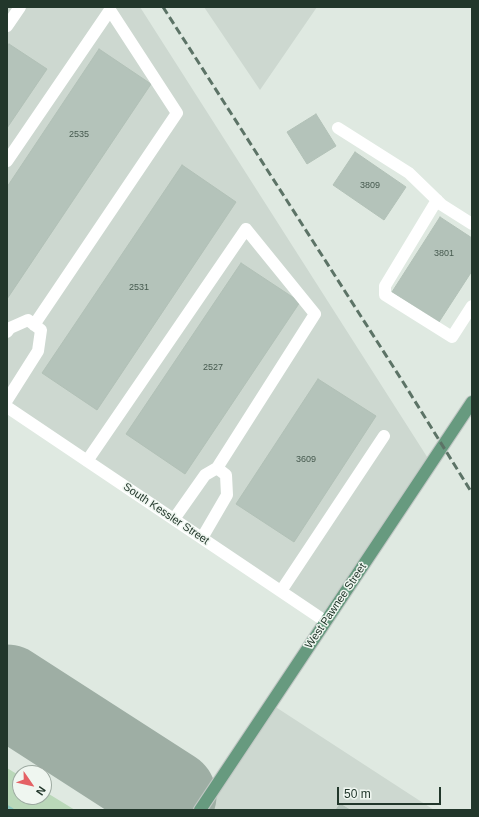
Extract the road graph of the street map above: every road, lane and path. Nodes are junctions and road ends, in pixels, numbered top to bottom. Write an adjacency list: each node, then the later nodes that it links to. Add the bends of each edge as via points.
1 (20, 7): 2 (street)
2 (7, 26)
3 (338, 128): 5 (street, via 409,173)
4 (7, 161): 8 (street, via 110,10 177,113)
5 (437, 200): 6 (street); 7 (street, via 385,286 385,295 452,337)
6 (472, 224)
7 (472, 306)
8 (34, 325): 9 (street, via 28,320); 10 (street, via 40,330 38,351)
9 (7, 332)
10 (7, 400)
11 (472, 402): 19 (main road, West Pawnee Street)
12 (7, 407): 14 (street, South Kessler Street)
13 (384, 436): 18 (street)
14 (87, 461): 15 (street, via 246,228 314,314); 16 (street, South Kessler Street)
15 (217, 468): 16 (street, via 205,475); 17 (street, via 226,474 227,495)
16 (174, 519): 17 (street, South Kessler Street)
17 (202, 538): 18 (street, South Kessler Street)
18 (281, 591): 19 (street, South Kessler Street)
19 (325, 621): 20 (main road, West Pawnee Street)
20 (200, 810)

